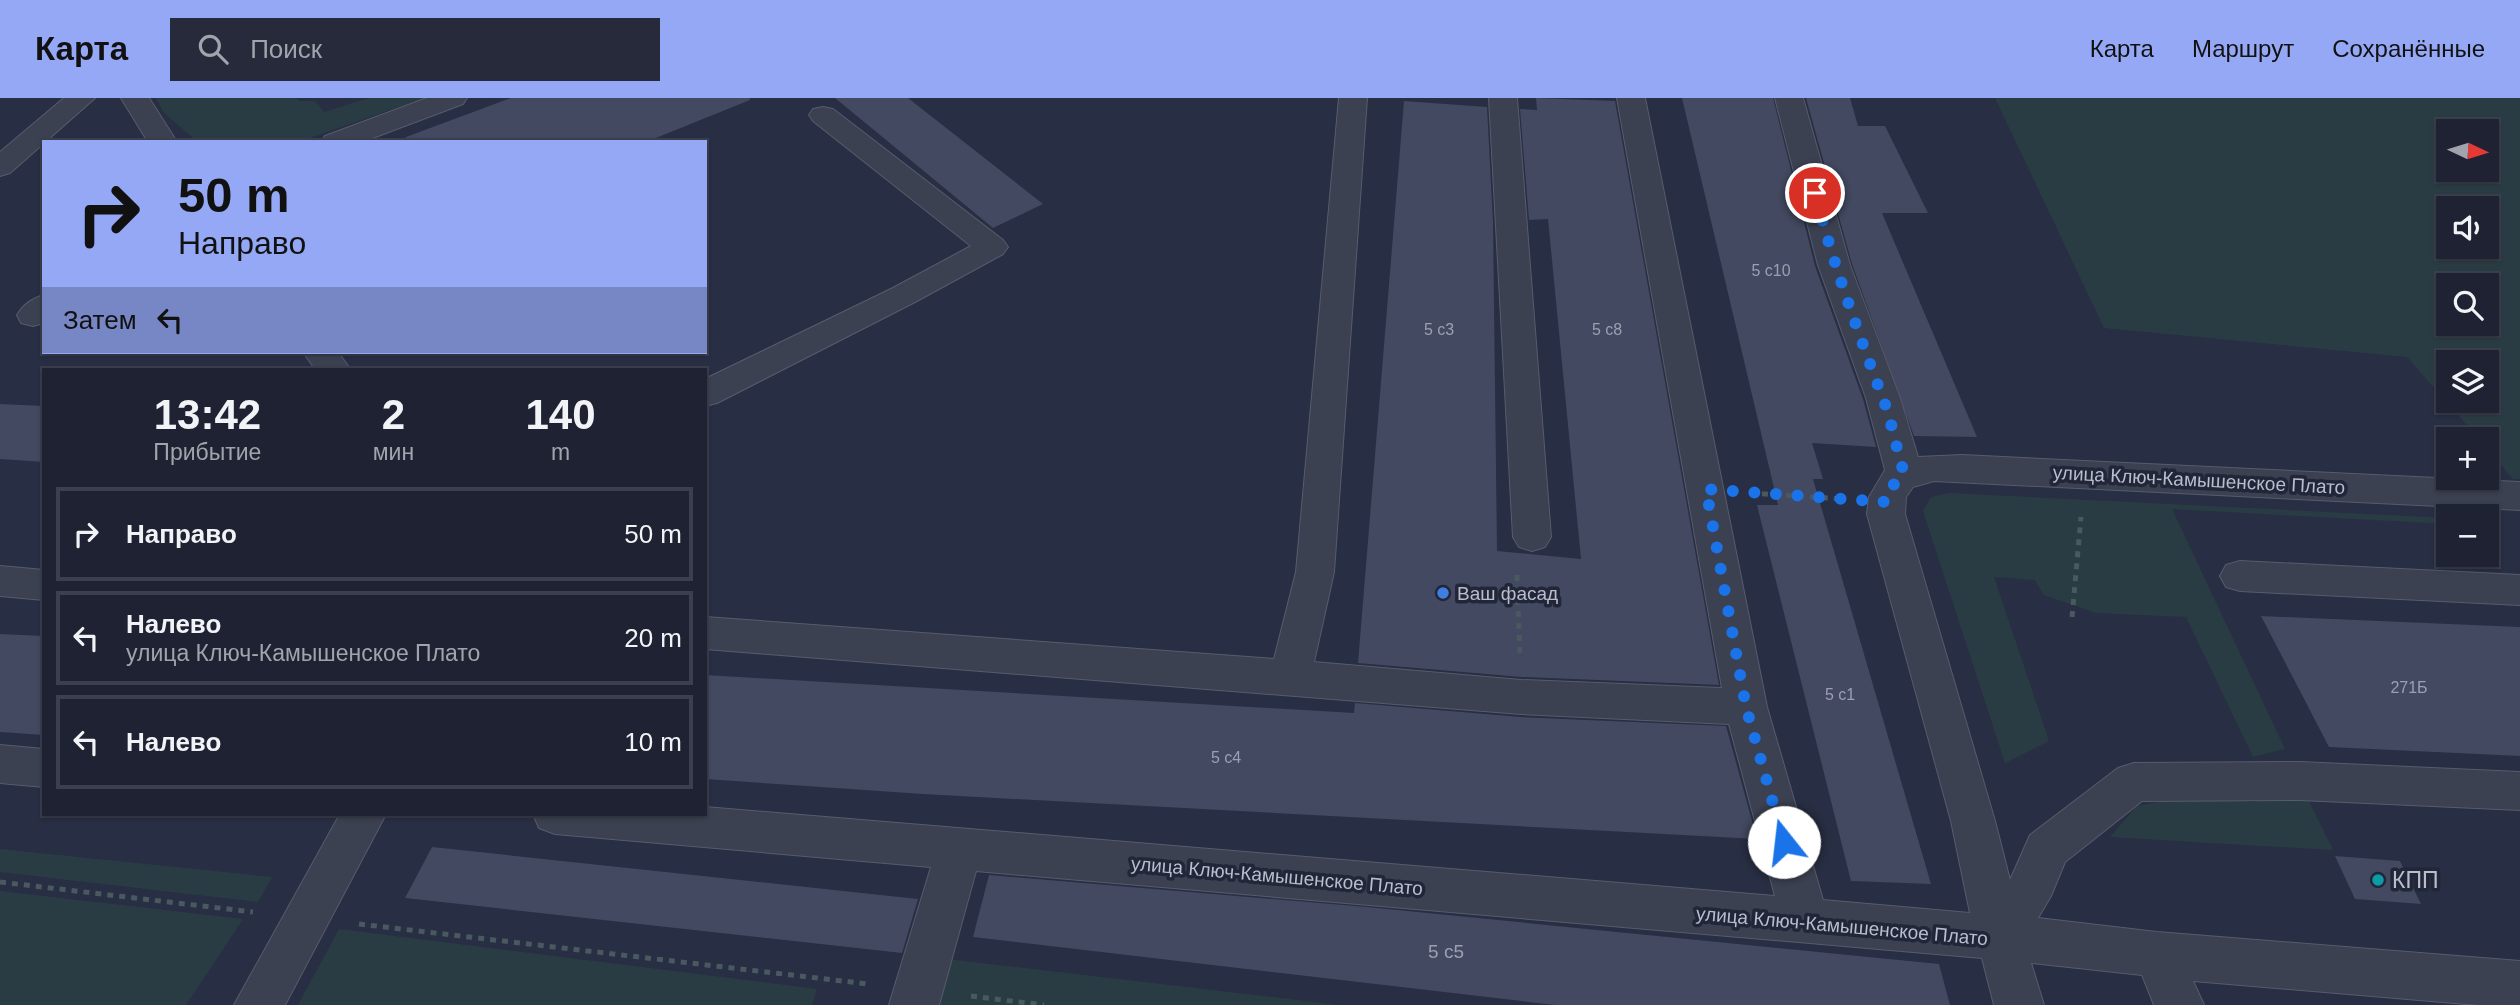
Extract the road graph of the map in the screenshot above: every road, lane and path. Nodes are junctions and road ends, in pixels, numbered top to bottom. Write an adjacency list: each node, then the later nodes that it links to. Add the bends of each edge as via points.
1 (81, 98): 11 (street)
2 (135, 98): 9 (street)
3 (453, 98): 10 (street)
4 (1353, 98): 26 (street, via 1315,572)
5 (1503, 98): 19 (street)
6 (1631, 98): 16 (street)
7 (1789, 98): 15 (street, via 1834,264 1883,398)
8 (823, 115): 14 (street, via 992,247)
9 (162, 140)
10 (340, 140)
11 (0, 167)
12 (322, 354): 13 (street)
13 (332, 368)
14 (707, 393)
15 (1895, 488): 16 (path); 17 (street, улица Ключ-Камышенское Плато, via 1924,468 1962,468); 39 (street, улица Ключ-Камышенское Плато, via 1886,514 1973,821)
16 (1706, 489): 28 (street)
17 (2520, 496)
18 (2081, 508): 24 (path)
19 (1532, 537): 27 (path, via 1517,557)
20 (2240, 576): 23 (street)
21 (0, 582): 22 (street)
22 (42, 585)
23 (2520, 590)
24 (2072, 617)
25 (707, 634): 26 (street)
26 (1290, 677): 27 (street)
27 (1521, 697): 28 (street)
28 (1746, 707): 37 (street)
29 (0, 764): 30 (street)
30 (42, 768)
31 (2520, 791): 39 (street, via 2300,780 2134,782 2046,850 2035,881)
32 (363, 816): 44 (street)
33 (578, 816): 34 (street, улица Ключ-Камышенское Плато)
34 (959, 849): 37 (street, улица Ключ-Камышенское Плато); 42 (street)
35 (0, 882): 36 (path)
36 (261, 912)
37 (1806, 923): 39 (street, улица Ключ-Камышенское Плато)
38 (357, 924): 42 (path)
39 (2000, 939): 40 (street); 46 (street, улица Ключ-Камышенское Плато)
40 (2157, 955): 41 (street); 47 (street)
41 (2520, 985)
42 (897, 995)
43 (962, 995): 45 (path)
44 (259, 1005)
45 (1044, 1005)
46 (2019, 1005)
47 (2179, 1005)

